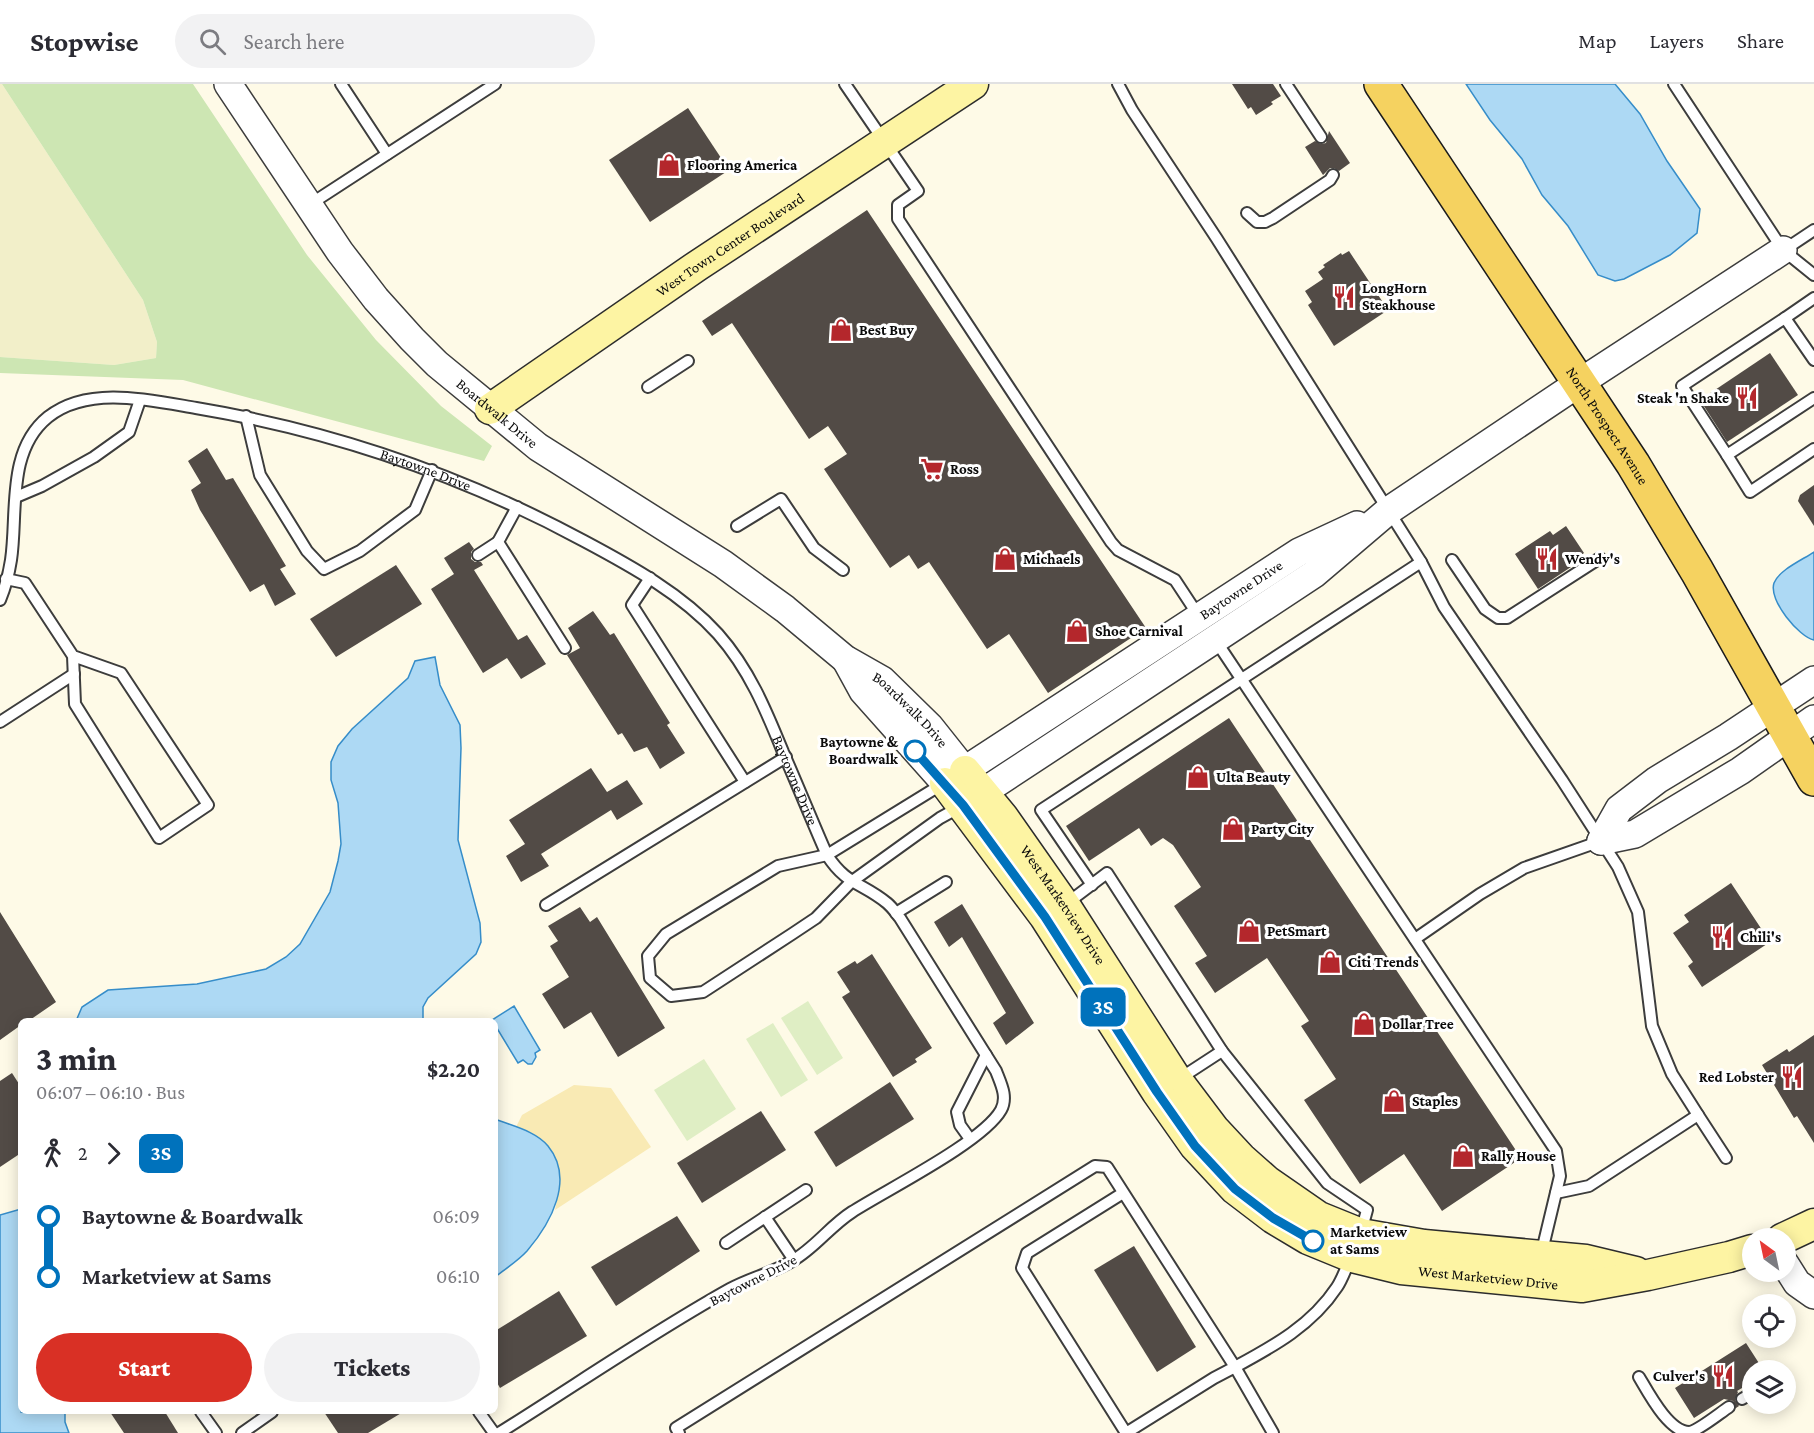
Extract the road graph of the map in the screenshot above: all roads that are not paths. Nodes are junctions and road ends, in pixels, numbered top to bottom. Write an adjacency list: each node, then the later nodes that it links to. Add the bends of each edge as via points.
1 (228, 84): 14 (street, Boardwalk Drive)
2 (341, 84): 12 (lane)
3 (495, 84): 12 (lane)
4 (845, 84): 11 (lane)
5 (973, 84): 11 (main road, West Town Center Boulevard)
6 (1118, 84): 34 (lane)
7 (1286, 84): 10 (lane)
8 (1381, 84): 23 (main road, North Prospect Avenue)
9 (1674, 84): 17 (lane)
10 (1321, 137)
11 (884, 142): 27 (main road, West Town Center Boulevard); 45 (lane, via 918,191 898,205 898,219 1078,494 1118,550 1175,580)
12 (387, 154): 14 (lane)
13 (1333, 175): 15 (lane, via 1265,222 1257,222)
14 (308, 205): 27 (street, Boardwalk Drive, via 390,315 437,364)
15 (1247, 213)
16 (1814, 230): 17 (lane)
17 (1783, 250): 18 (lane); 23 (street, Baytowne Drive)
18 (1814, 275)
19 (1814, 298): 20 (lane)
20 (1785, 318): 22 (lane); 30 (lane, via 1682,386)
21 (688, 360): 24 (lane)
22 (1814, 360)
23 (1579, 383): 34 (street, Baytowne Drive); 51 (main road, North Prospect Avenue, via 1657,504)
24 (648, 387)
25 (1814, 398): 30 (lane)
26 (140, 400): 28 (lane, Baytowne Drive); 32 (lane, via 129,432 94,457); 32 (lane, Baytowne Drive, via 93,398 49,416 26,443)
27 (490, 409): 57 (street, Boardwalk Drive, via 551,456 723,564 785,609 846,659 863,691)
28 (246, 416): 31 (lane, Baytowne Drive, via 320,433); 31 (lane, via 260,475 307,551 324,569 360,551 415,510)
29 (1814, 449): 30 (lane, via 1750,492)
30 (1727, 455)
31 (432, 470): 33 (lane, Baytowne Drive)
32 (16, 497): 43 (lane, Baytowne Drive, via 11,563)
33 (517, 507): 36 (lane); 42 (lane, Baytowne Drive)
34 (1388, 511): 40 (lane); 45 (street, Baytowne Drive, via 1314,574)
35 (737, 526): 41 (lane, via 781,499 814,548)
36 (498, 542): 37 (lane); 46 (lane)
37 (478, 555)
38 (1600, 558): 39 (lane, via 1507,618 1498,618 1485,609)
39 (1452, 560)
40 (1421, 562): 49 (lane); 58 (lane, via 1444,607)
41 (843, 570)
42 (650, 578): 54 (lane, Baytowne Drive, via 692,609 737,658 754,684); 56 (lane, via 632,606)
43 (6, 579): 44 (lane, Baytowne Drive); 47 (lane, via 25,583)
44 (0, 600)
45 (1207, 628): 49 (lane); 57 (street, Baytowne Drive)
46 (565, 648)
47 (73, 656): 48 (lane); 48 (lane, via 121,673 208,805 159,838 75,704)
48 (74, 674): 52 (lane)
49 (1242, 680): 62 (lane, via 1041,810); 66 (lane)
50 (1814, 680): 51 (street)
51 (1773, 707): 53 (main road, North Prospect Avenue); 58 (street, via 1657,780 1619,809)
52 (0, 722)
53 (1802, 728): 55 (main road, North Prospect Avenue); 58 (street, via 1740,771 1635,834)
54 (786, 757): 56 (lane); 59 (lane, Baytowne Drive)
55 (1814, 780)
56 (745, 782): 63 (lane)
57 (964, 788): 59 (lane, Baytowne Drive); 60 (lane, Baytowne Drive, via 940,818); 64 (main road, West Marketview Drive)
58 (1601, 841): 66 (lane, via 1524,868); 70 (lane, via 1618,867 1638,912 1652,1026 1672,1074)
59 (827, 855): 60 (lane, Baytowne Drive); 60 (lane, via 778,866 666,934 648,956 650,978 671,996 703,992 816,918)
60 (851, 882): 65 (lane, Baytowne Drive)
61 (946, 882): 65 (lane)
62 (1092, 885): 64 (lane); 67 (lane, via 1107,873)
63 (546, 905)
64 (1055, 910): 69 (main road, West Marketview Drive)
65 (896, 913): 68 (lane, Baytowne Drive)
66 (1415, 939): 75 (lane, via 1556,1151 1560,1176)
67 (1222, 1051): 69 (lane); 80 (lane, via 1327,1183 1367,1210)
68 (986, 1055): 71 (lane, via 957,1112); 71 (lane, Baytowne Drive, via 1004,1097 1001,1110)
69 (1167, 1086): 80 (main road, West Marketview Drive, via 1195,1146 1235,1189 1308,1239)
70 (1698, 1115): 72 (lane); 75 (lane, via 1589,1186)
71 (970, 1139): 82 (lane, Baytowne Drive, via 849,1214)
72 (1726, 1158)
73 (806, 1190): 76 (lane)
74 (1124, 1193): 86 (lane); 86 (lane, via 1027,1253 1022,1268 1126,1432); 96 (lane, via 1107,1167 1095,1166 676,1428)
75 (1556, 1193): 83 (lane)
76 (765, 1217): 79 (lane); 82 (lane)
77 (1814, 1224): 78 (main road)
78 (1796, 1232)
79 (726, 1243)
80 (1356, 1246): 83 (main road, West Marketview Drive, via 1401,1269); 86 (lane, via 1338,1286 1323,1306 1289,1336)
81 (1742, 1253): 83 (main road, West Marketview Drive, via 1582,1287)
82 (794, 1260): 95 (lane, Baytowne Drive, via 732,1288)
83 (1539, 1270)
84 (1796, 1281): 85 (street)
85 (1814, 1296)
86 (1235, 1367): 97 (lane)
87 (1639, 1377): 88 (lane, via 1667,1423 1677,1432 1689,1433)
88 (1729, 1407)
89 (202, 1414): 93 (lane)
90 (270, 1414): 92 (lane)
91 (480, 1414): 94 (lane)
92 (249, 1431)
93 (216, 1433)
94 (494, 1433)
95 (499, 1433)
96 (679, 1433)
97 (1274, 1433)

